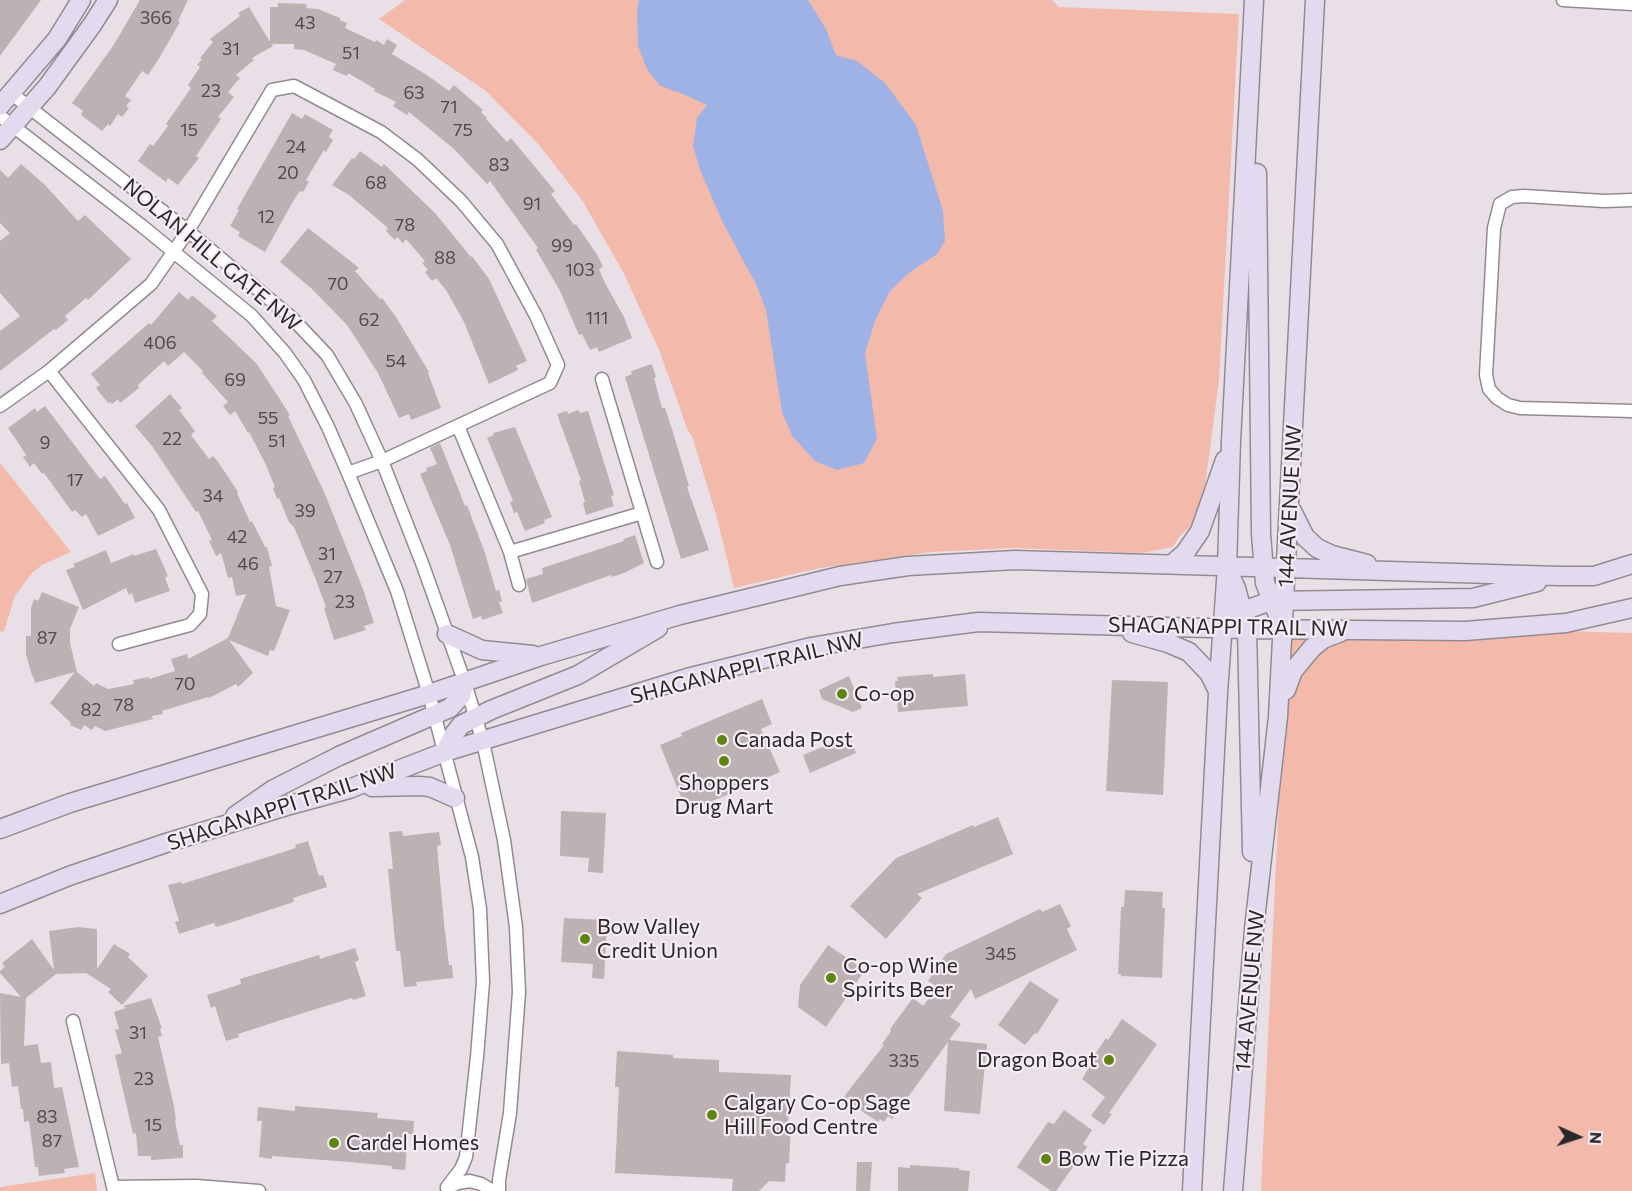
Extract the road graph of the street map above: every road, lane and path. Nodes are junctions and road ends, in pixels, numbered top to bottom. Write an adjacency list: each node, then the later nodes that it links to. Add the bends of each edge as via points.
1 (81, 0): 7 (main road, via 57,39)
2 (108, 0): 8 (main road)
3 (1254, 0): 18 (main road); 28 (main road)
4 (1316, 0): 21 (main road, 144 AVENUE NW)
5 (1563, 0): 6 (street)
6 (1632, 4)
7 (6, 100): 8 (street, NOLAN HILL GATE NW)
8 (29, 109): 9 (main road); 11 (street, NOLAN HILL GATE NW)
9 (4, 127): 12 (street, NOLAN HILL GATE NW)
10 (1632, 200): 16 (street, via 1524,196 1500,204 1494,228 1486,375 1489,389 1497,398 1520,408)
11 (188, 231): 12 (street); 17 (street, via 273,90 294,86 381,132 461,201 497,244 558,365 550,383); 19 (street, NOLAN HILL GATE NW, via 292,318 327,355 356,404)
12 (172, 252): 13 (street, via 151,284); 20 (street, NOLAN HILL GATE NW, via 252,316 285,353 304,380)
13 (49, 371): 15 (street); 42 (street, via 159,510 202,594 200,614 190,625)
14 (602, 379): 22 (street)
15 (0, 406)
16 (1632, 411)
17 (458, 426): 19 (street); 23 (street)
18 (1231, 441): 25 (main road, via 1200,531); 27 (main road)
19 (382, 461): 20 (street); 41 (street, NOLAN HILL GATE NW)
20 (348, 473): 46 (street, NOLAN HILL GATE NW, via 397,591)
21 (1290, 507): 29 (main road, 144 AVENUE NW); 30 (main road, via 1305,537 1317,548)
22 (642, 513): 23 (street); 24 (street)
23 (510, 552): 32 (street)
24 (657, 562)
25 (1173, 564): 27 (main road); 35 (main road, via 1015,560 908,566 840,576)
26 (1632, 564): 31 (main road, via 1594,576)
27 (1227, 567): 28 (main road); 36 (main road); 38 (main road)
28 (1263, 568): 29 (main road); 33 (main road)
29 (1286, 569): 30 (main road); 33 (main road, 144 AVENUE NW)
30 (1398, 571): 31 (main road)
31 (1560, 576): 33 (main road, via 1473,598)
32 (519, 585)
33 (1278, 601): 36 (main road); 39 (main road, 144 AVENUE NW)
34 (1632, 608): 40 (main road, SHAGANAPPI TRAIL NW, via 1554,624 1465,631)
35 (680, 615): 43 (main road); 48 (main road, via 578,675)
36 (1245, 621): 38 (main road, SHAGANAPPI TRAIL NW); 39 (main road, SHAGANAPPI TRAIL NW); 57 (main road)
37 (1089, 624): 38 (main road, SHAGANAPPI TRAIL NW); 45 (main road, via 1131,632 1189,652 1209,673); 50 (main road, SHAGANAPPI TRAIL NW, via 978,622 811,647 687,678)
38 (1222, 628): 45 (main road)
39 (1284, 629): 40 (main road, SHAGANAPPI TRAIL NW); 49 (main road, 144 AVENUE NW)
40 (1347, 630): 49 (main road, via 1323,639 1300,660)
41 (447, 634): 43 (main road, via 482,650); 44 (street, NOLAN HILL GATE NW)
42 (119, 644)
43 (541, 656): 44 (main road)
44 (465, 683): 46 (main road); 47 (main road, via 461,696); 48 (street, NOLAN HILL GATE NW)
45 (1218, 693): 59 (main road)
46 (429, 694): 47 (street, NOLAN HILL GATE NW); 55 (main road, via 70,803)
47 (435, 716): 51 (street, NOLAN HILL GATE NW); 54 (main road, via 284,784)
48 (476, 717): 50 (street, NOLAN HILL GATE NW); 51 (main road, via 461,725)
49 (1278, 717): 57 (main road, 144 AVENUE NW)
50 (483, 742): 51 (main road, SHAGANAPPI TRAIL NW); 64 (street, NOLAN HILL GATE NW, via 504,840 518,960 510,1113)
51 (445, 752): 52 (main road, SHAGANAPPI TRAIL NW); 53 (street, NOLAN HILL GATE NW)
52 (349, 789): 53 (main road, via 419,786); 54 (main road, SHAGANAPPI TRAIL NW)
53 (455, 798): 61 (street, NOLAN HILL GATE NW, via 479,898 483,982 466,1157)
54 (221, 825): 56 (main road, SHAGANAPPI TRAIL NW, via 69,876)
55 (0, 829)
56 (0, 904)
57 (1254, 929): 67 (main road, 144 AVENUE NW)
58 (73, 1022): 60 (street)
59 (1193, 1156): 65 (main road); 66 (main road)
60 (114, 1189): 62 (street, via 196,1186)
61 (445, 1189): 63 (street, via 470,1181)
62 (259, 1191)
63 (493, 1191)
64 (499, 1191)
65 (1180, 1191)
66 (1192, 1191)
67 (1233, 1191)

